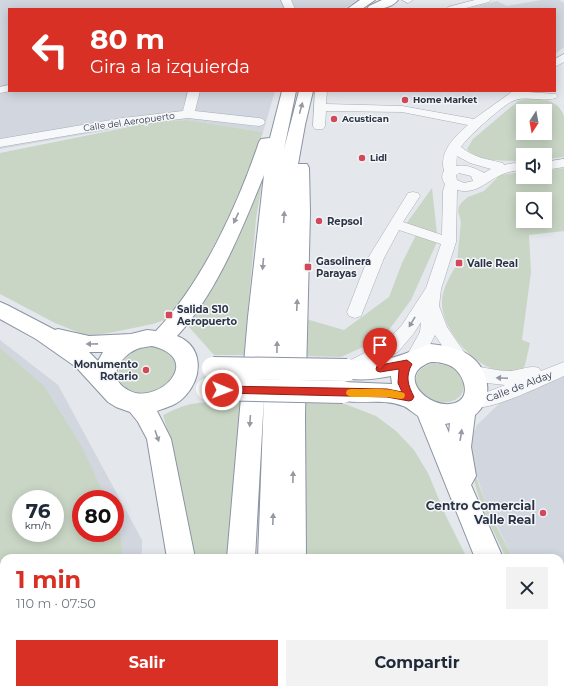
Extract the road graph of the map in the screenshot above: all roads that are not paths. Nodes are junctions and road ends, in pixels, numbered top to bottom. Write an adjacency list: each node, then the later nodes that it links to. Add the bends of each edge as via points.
1 (354, 0): 5 (highway)
2 (369, 0): 5 (highway)
3 (392, 0): 6 (highway)
4 (486, 0): 7 (street)
5 (347, 8)
6 (375, 8)
7 (455, 8)
8 (564, 57): 9 (street)
9 (556, 63)
10 (194, 92): 19 (street)
11 (280, 92): 42 (highway, one-way to 42, via 263,155 222,248 181,318)
12 (289, 92): 57 (highway, one-way to 57, via 268,203)
13 (306, 92): 22 (highway, one-way to 13)
14 (321, 92): 18 (street)
15 (540, 92): 17 (street)
16 (516, 94): 17 (street); 21 (street)
17 (553, 96)
18 (320, 107): 21 (street, via 402,109); 23 (street)
19 (188, 114): 20 (street, Calle del Aeropuerto); 24 (street, Calle del Aeropuerto, via 123,122)
20 (259, 122)
21 (477, 123): 25 (street)
22 (297, 125): 58 (highway, one-way to 22, via 277,321 288,171); 59 (highway, one-way to 22, via 302,139)
23 (319, 126)
24 (0, 143)
25 (455, 148): 28 (street, via 471,160); 31 (street, via 459,162); 32 (street, via 449,162)
26 (564, 163): 27 (street)
27 (552, 165)
28 (498, 166): 29 (street); 31 (street)
29 (516, 167)
30 (516, 167): 31 (street)
31 (472, 174): 32 (street); 33 (street, via 476,186)
32 (451, 177): 33 (street); 35 (street)
33 (467, 188): 35 (street)
34 (413, 196): 36 (street)
35 (449, 206): 37 (street)
36 (395, 224): 37 (street); 40 (street, via 376,258)
37 (449, 242): 38 (street)
38 (432, 296): 45 (street, via 428,332); 47 (street, via 440,328); 49 (street, one-way to 49, via 392,347)
39 (0, 310): 41 (highway)
40 (355, 312)
41 (44, 333): 43 (highway, one-way to 41, via 89,344); 50 (highway, via 84,361)
42 (162, 338): 43 (highway); 46 (highway, via 177,345 187,357)
43 (131, 342): 50 (highway, via 117,351 108,363 105,376)
44 (564, 360): 47 (street, Calle de Alday, one-way to 47, via 523,377 498,378)
45 (411, 361): 47 (highway, via 430,353 438,353); 49 (highway); 52 (highway, via 404,370 402,383)
46 (188, 364): 49 (highway, bridge); 51 (highway, via 186,378)
47 (467, 367): 54 (highway, via 478,391)
48 (564, 369): 54 (street, Calle de Alday)
49 (345, 381): 51 (highway, bridge); 52 (highway)
50 (109, 389): 53 (highway, via 121,399)
51 (177, 390): 53 (highway, via 158,401)
52 (418, 403): 54 (highway, via 446,414); 55 (highway)
53 (137, 404): 56 (highway, one-way to 56, via 147,415 159,439)
54 (468, 406): 55 (highway, one-way to 54, via 459,447)
55 (466, 501): 60 (highway)
56 (180, 554)
57 (242, 554)
58 (272, 554)
59 (292, 554)
60 (487, 554)

